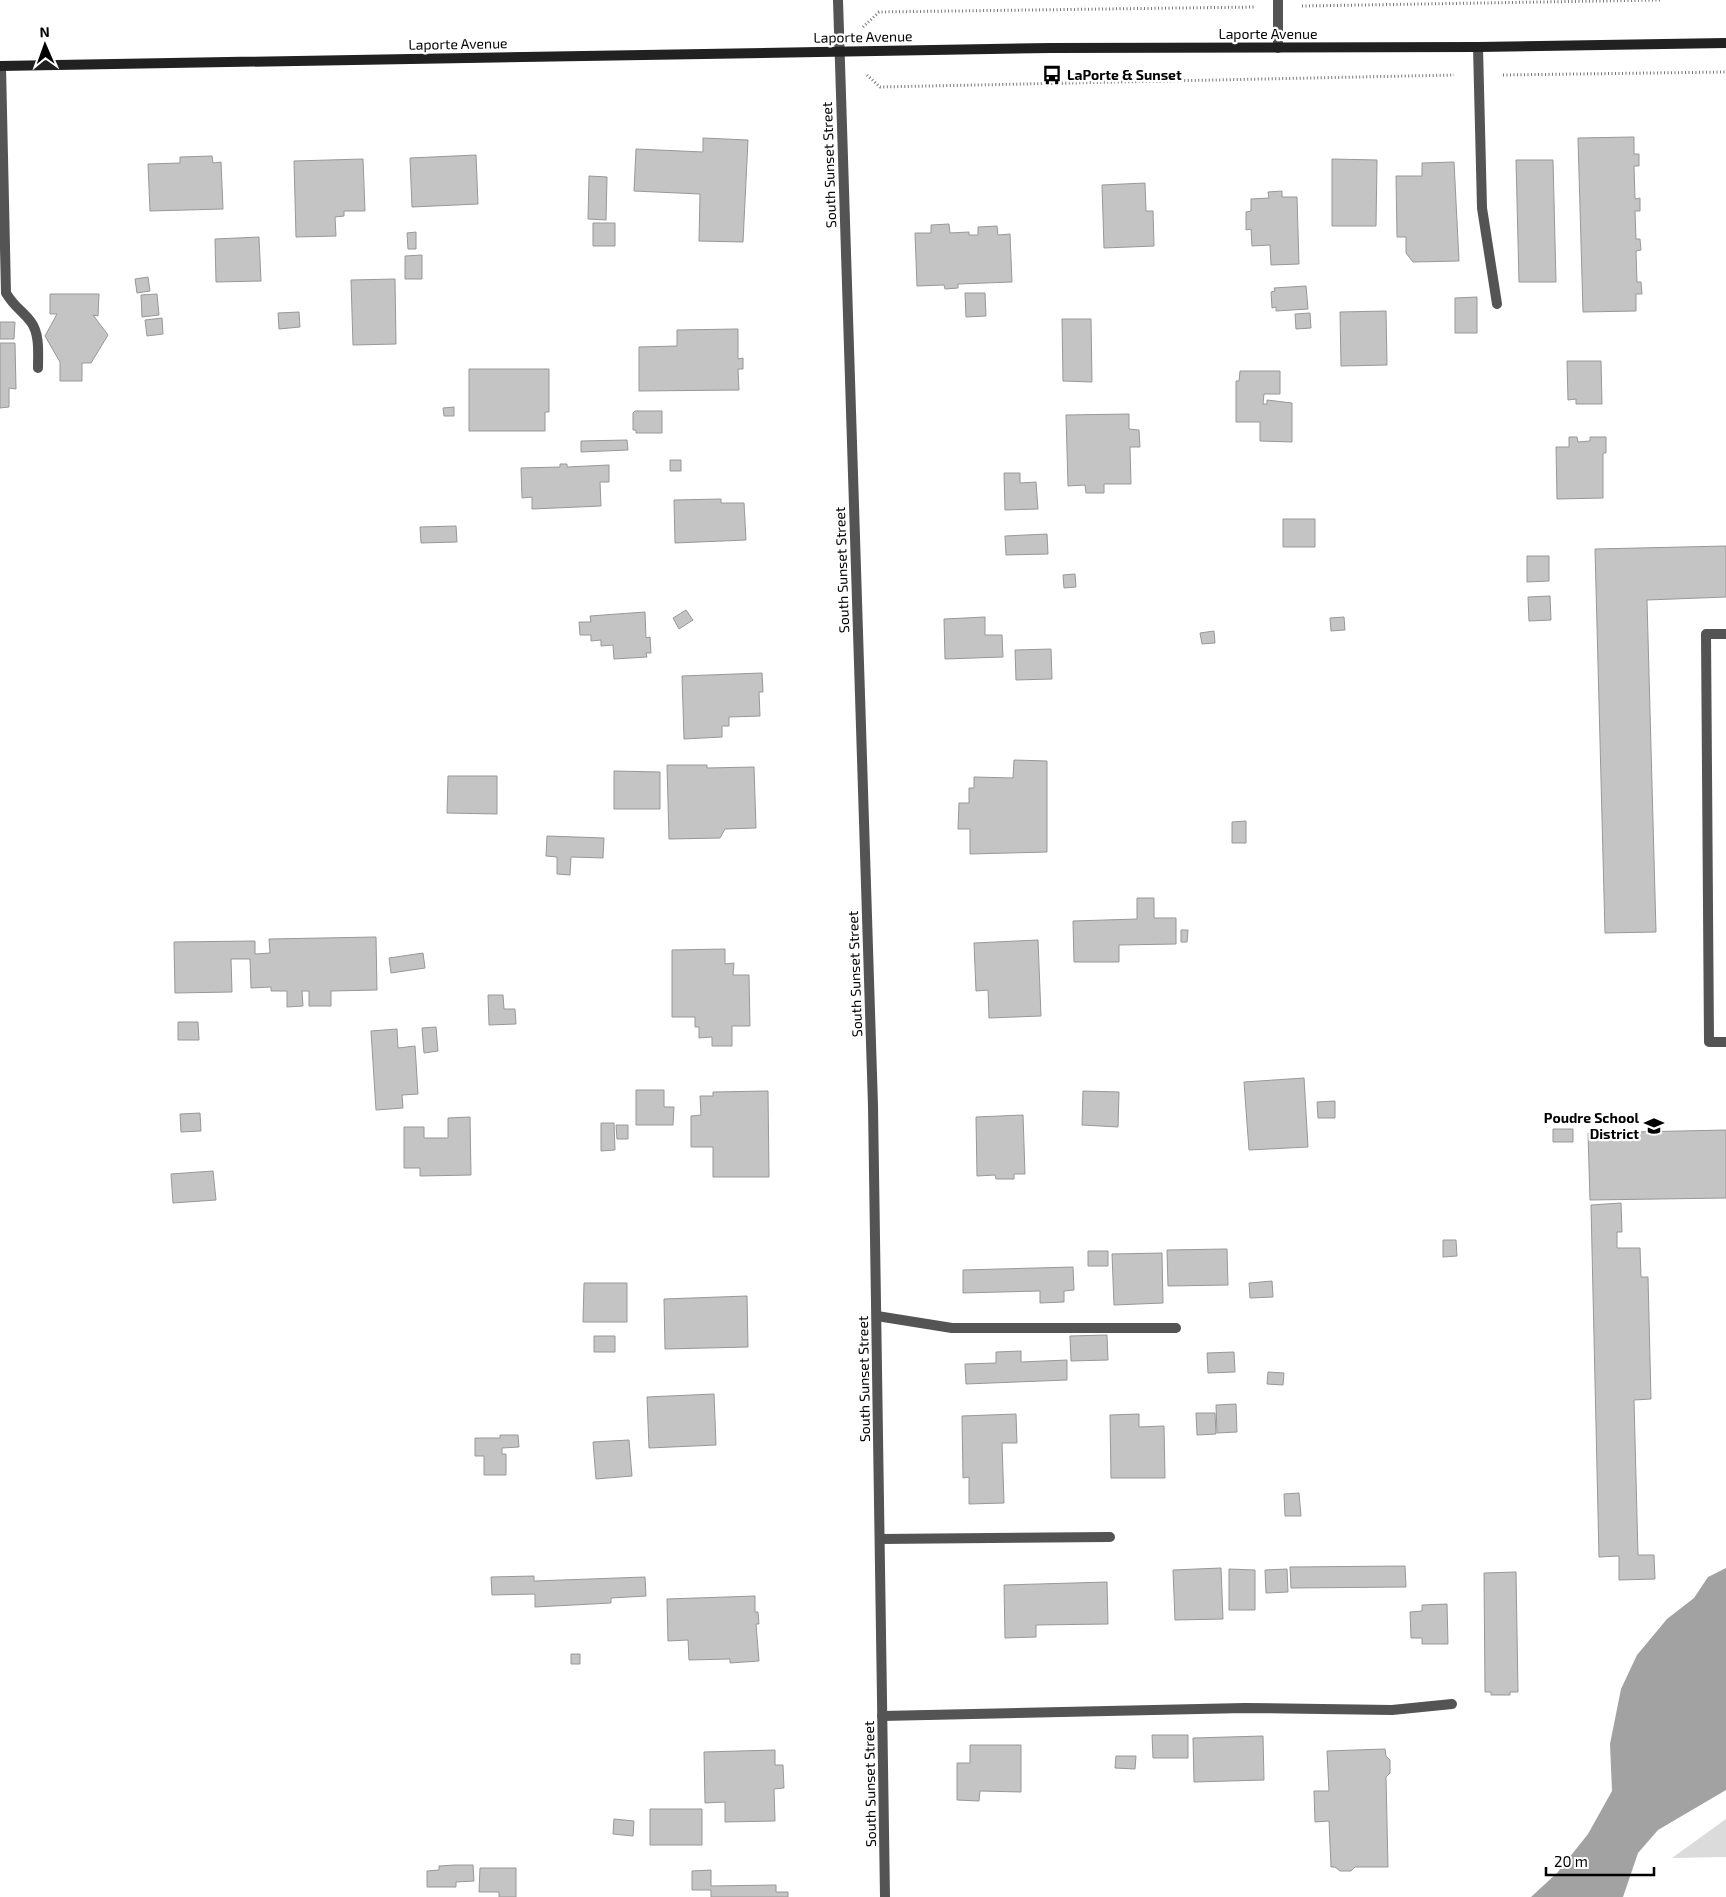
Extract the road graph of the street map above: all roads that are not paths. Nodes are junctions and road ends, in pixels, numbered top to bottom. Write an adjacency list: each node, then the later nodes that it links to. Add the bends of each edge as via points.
1 (838, 0): 6 (street, South Sunset Street)
2 (1278, 0): 5 (street)
3 (1726, 43): 4 (street, Laporte Avenue)
4 (1478, 47): 5 (street, Laporte Avenue); 8 (street, via 1482,208)
5 (1278, 48): 6 (street, Laporte Avenue)
6 (839, 51): 7 (street, Laporte Avenue); 12 (street, South Sunset Street, via 874,1106)
7 (0, 66): 9 (street, via 6,293 14,307 32,323 37,335)
8 (1497, 304)
9 (38, 368)
10 (1726, 634): 11 (street, via 1706,634 1709,1042)
11 (1726, 1042)
12 (877, 1316): 13 (street, via 952,1328); 15 (street, South Sunset Street)
13 (1176, 1328)
14 (1110, 1537): 15 (street)
15 (880, 1539): 17 (street, South Sunset Street)
16 (1452, 1704): 17 (street, via 1392,1710 1245,1708)
17 (882, 1716): 18 (street, South Sunset Street)
18 (885, 1897)

